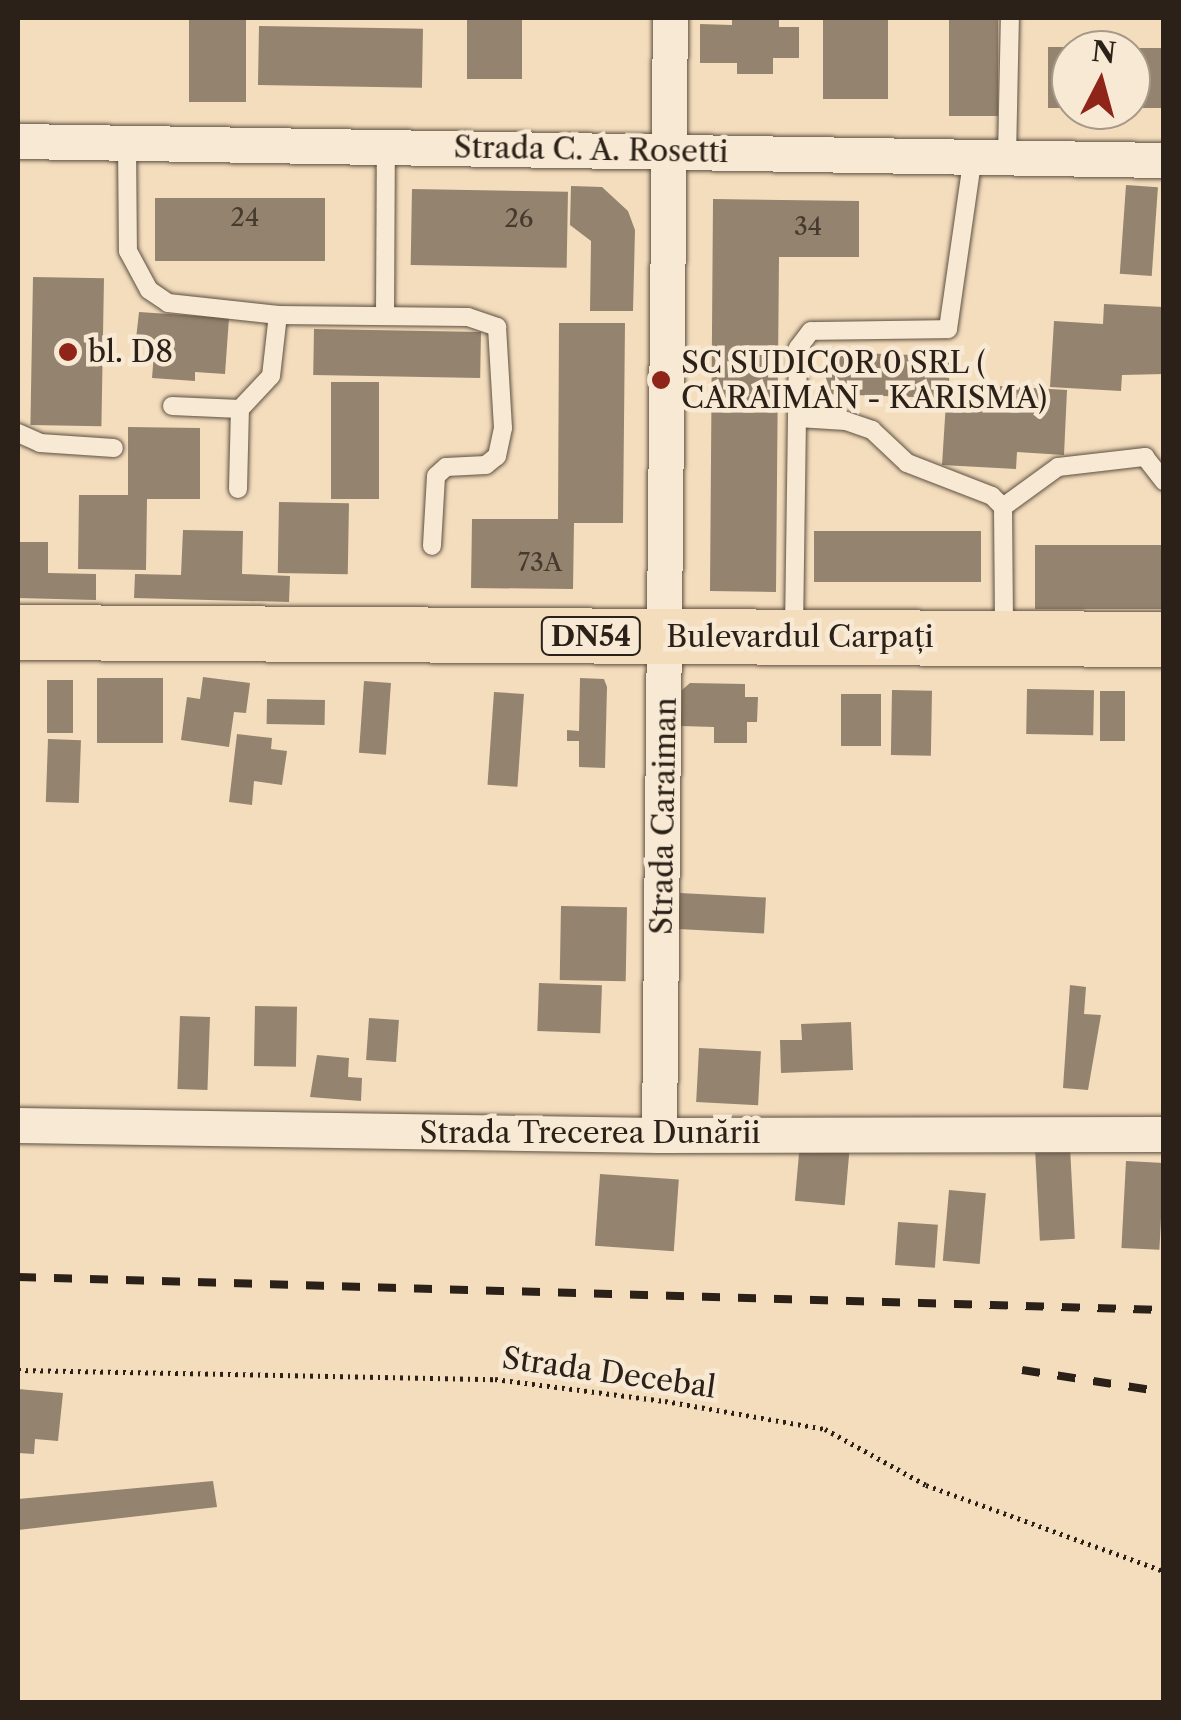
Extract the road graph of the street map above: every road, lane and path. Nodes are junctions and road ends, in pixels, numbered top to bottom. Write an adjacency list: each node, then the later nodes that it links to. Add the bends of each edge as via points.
1 (670, 18): 6 (street, Strada Caraiman)
2 (1010, 18): 7 (lane)
3 (18, 141): 4 (street, Strada C. A. Rosetti)
4 (128, 143): 5 (street, Strada C. A. Rosetti); 9 (lane, via 128,251 149,290 194,308)
5 (386, 147): 6 (street, Strada C. A. Rosetti); 10 (lane)
6 (668, 152): 7 (street, Strada C. A. Rosetti); 21 (street, Strada Caraiman)
7 (990, 156): 8 (street, Strada C. A. Rosetti); 13 (lane, via 948,328 811,331 798,348)
8 (1164, 160)
9 (278, 315): 10 (lane); 12 (lane, via 271,376)
10 (384, 316): 19 (lane, via 486,320 502,339 497,456 486,465 446,467 436,476)
11 (172, 406): 12 (lane)
12 (240, 410): 17 (lane)
13 (798, 418): 18 (lane, via 872,430 907,463 992,496); 22 (lane)
14 (18, 432): 15 (lane, via 40,443)
15 (114, 448)
16 (1164, 481): 18 (lane, via 1145,457 1058,467)
17 (238, 489)
18 (1003, 507): 23 (lane)
19 (432, 546)
20 (18, 632): 21 (main road, Bulevardul Carpați / DN54)
21 (666, 636): 22 (main road, Bulevardul Carpați / DN54); 27 (street, Strada Caraiman)
22 (794, 637): 23 (main road, Bulevardul Carpați / DN54)
23 (1004, 638): 24 (main road, Bulevardul Carpați / DN54)
24 (1164, 639)
25 (18, 1125): 27 (street, Strada Trecerea Dunării)
26 (1164, 1134): 27 (street, Strada Trecerea Dunării)
27 (659, 1136)
28 (18, 1370): 29 (path, Strada Decebal, via 495,1378 666,1400 825,1429 926,1485)
29 (1164, 1571)

